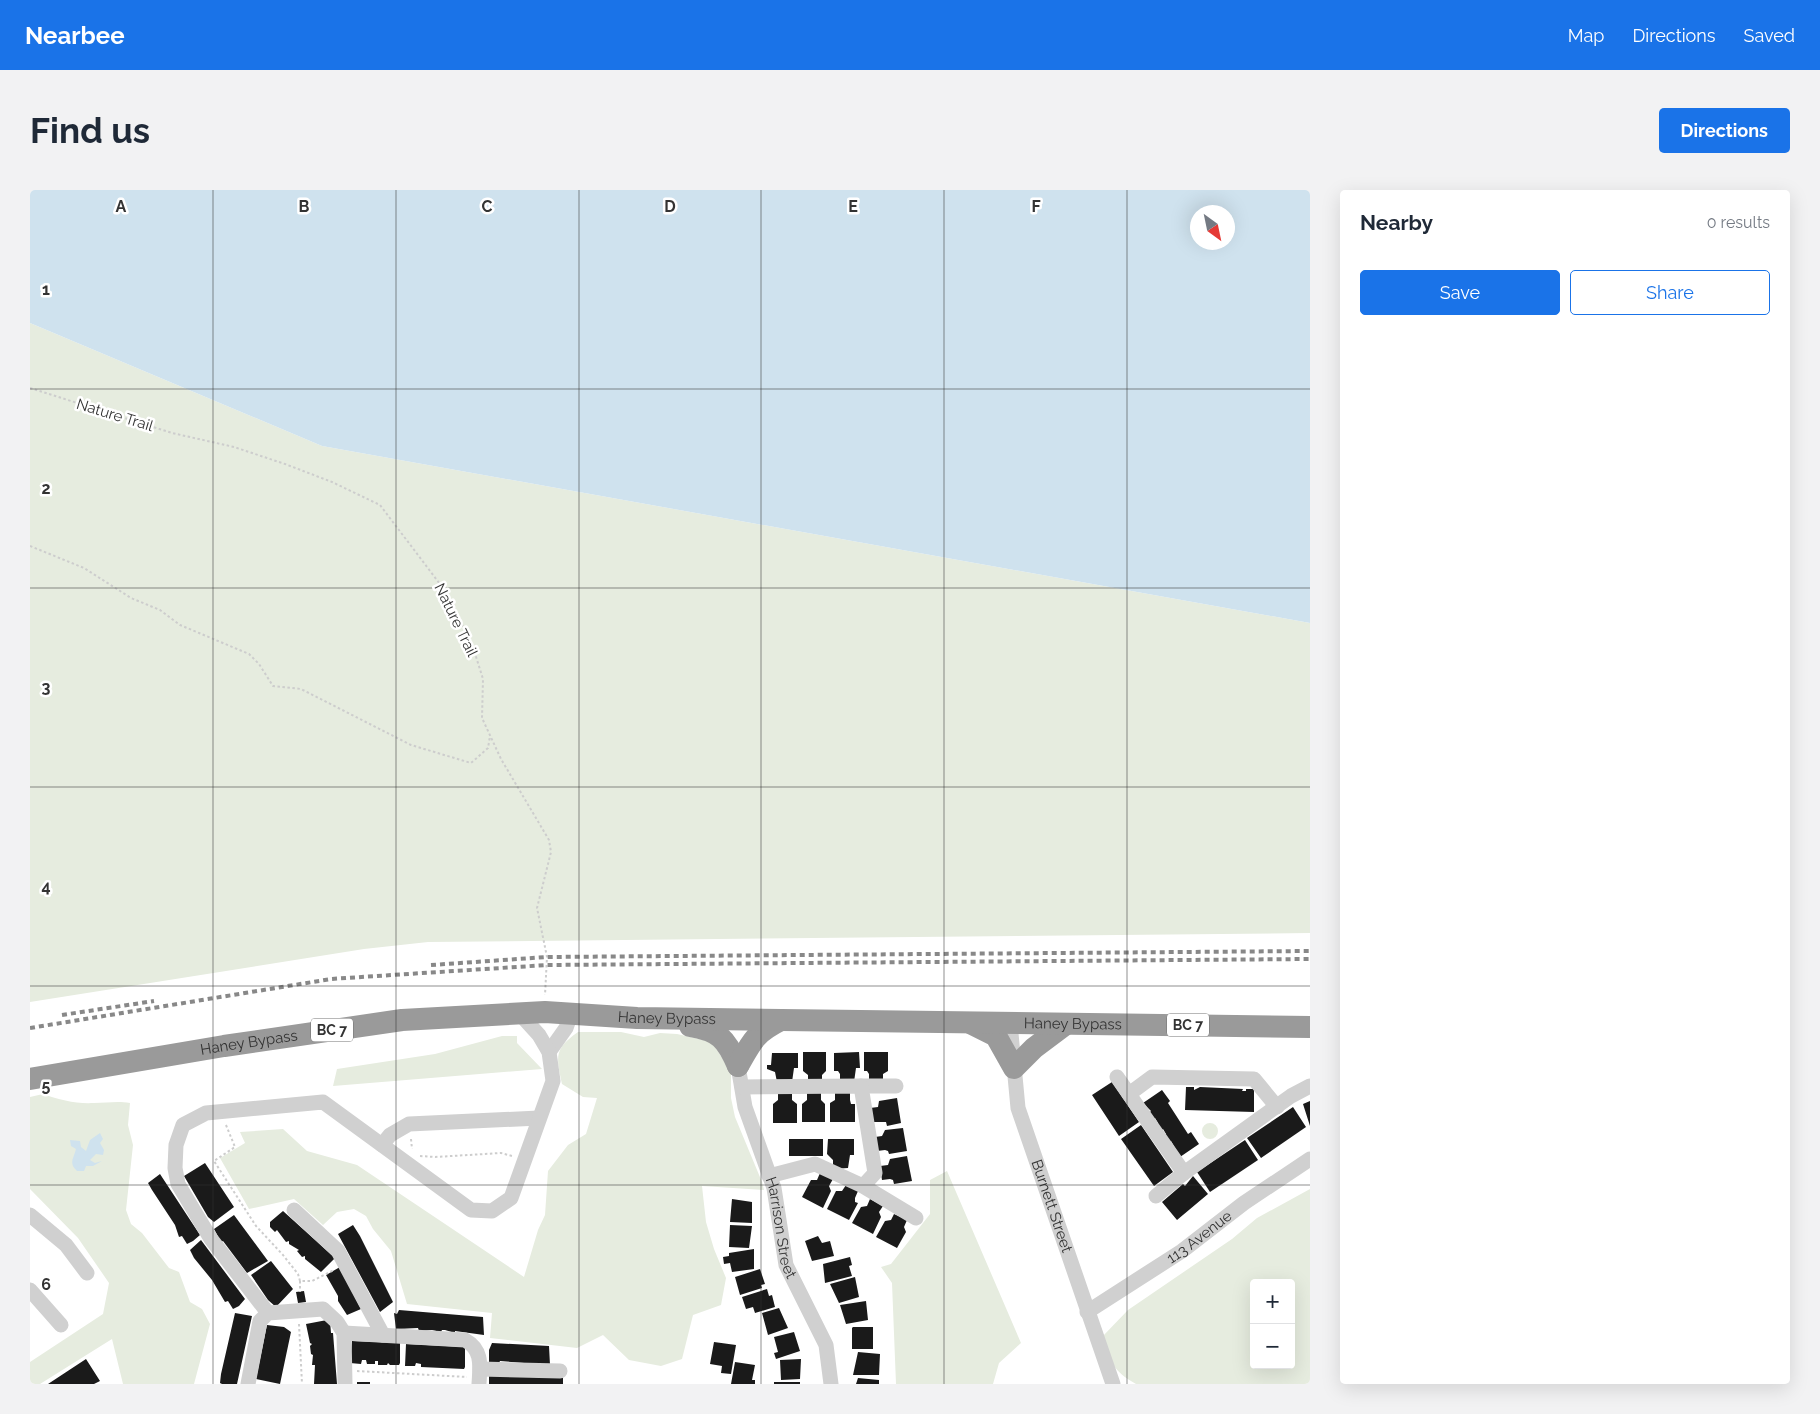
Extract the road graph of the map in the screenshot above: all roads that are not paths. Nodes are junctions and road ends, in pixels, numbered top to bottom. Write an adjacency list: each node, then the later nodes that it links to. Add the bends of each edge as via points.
1 (519, 1013): 2 (highway, Haney Bypass / BC 7); 9 (street); 13 (highway, Haney Bypass / BC 7, via 402,1020)
2 (571, 1014): 3 (highway, Haney Bypass / BC 7); 9 (street, via 566,1028)
3 (637, 1018): 4 (highway, Haney Bypass / BC 7); 11 (highway, via 711,1030 729,1044)
4 (781, 1020): 5 (highway, Haney Bypass / BC 7); 11 (highway, via 762,1029 752,1041)
5 (970, 1022): 6 (highway, Haney Bypass / BC 7); 10 (highway, via 996,1036)
6 (1010, 1023): 7 (highway, Haney Bypass / BC 7); 10 (street, Burnett Street)
7 (1066, 1024): 8 (highway, Haney Bypass / BC 7); 10 (highway)
8 (1310, 1027)
9 (549, 1052): 19 (street, via 553,1081)
10 (1014, 1068): 31 (street, Burnett Street, via 1018,1108)
11 (740, 1076): 14 (street); 23 (street, Harrison Street, via 745,1107)
12 (1117, 1077): 17 (street)
13 (30, 1078)
14 (861, 1086): 15 (street); 24 (street, via 875,1173)
15 (896, 1086)
16 (1310, 1086): 18 (street)
17 (1129, 1094): 18 (street, via 1152,1078 1254,1079); 22 (street)
18 (1277, 1107): 22 (street)
19 (539, 1118): 20 (street, via 410,1124 390,1135); 20 (street, via 511,1198 492,1211 471,1210)
20 (382, 1145): 32 (street, via 323,1102 206,1113 183,1125 176,1145 178,1184 212,1239)
21 (1310, 1159): 31 (street, 113 Avenue, via 1244,1203 1182,1251)
22 (1184, 1173): 25 (street)
23 (769, 1176): 24 (street, via 815,1164); 40 (street, Harrison Street, via 774,1188 786,1265 826,1345)
24 (863, 1186): 28 (street)
25 (1156, 1196)
26 (294, 1210): 35 (street, via 338,1251)
27 (30, 1215): 29 (street, via 66,1245)
28 (916, 1218)
29 (87, 1273)
30 (31, 1292): 33 (street)
31 (1087, 1312): 41 (street, Burnett Street)
32 (268, 1313): 34 (street, via 323,1308); 39 (street, via 260,1321)
33 (61, 1325)
34 (344, 1333): 35 (street); 38 (street)
35 (383, 1335): 37 (street, via 465,1340 477,1349)
36 (560, 1371): 37 (street)
37 (479, 1377)
38 (345, 1378)
39 (248, 1384)
40 (831, 1384)
41 (1113, 1384)

